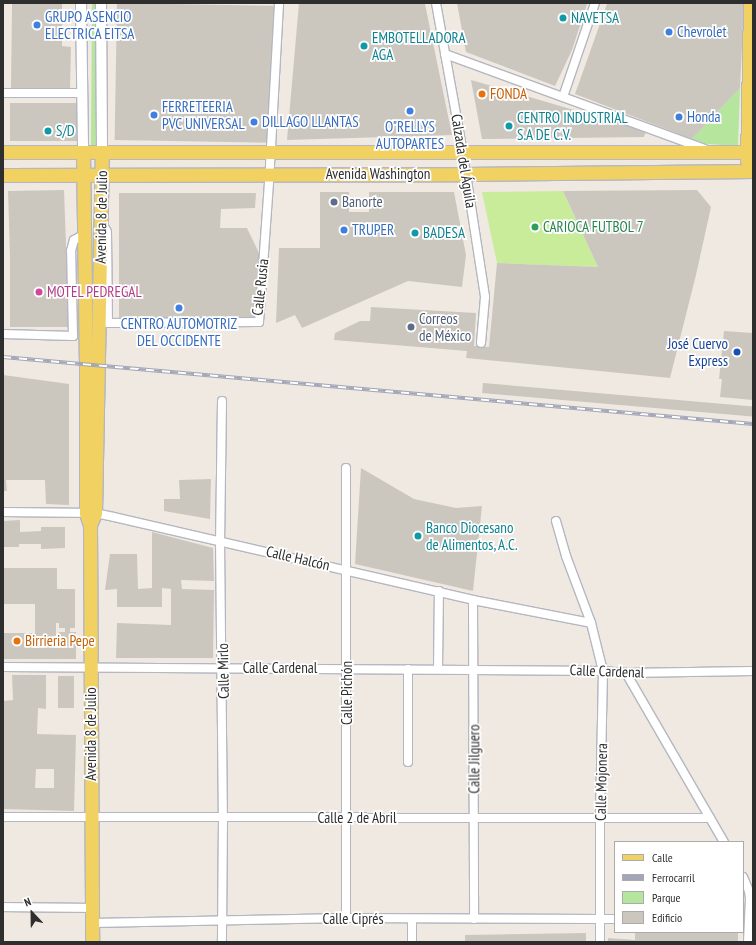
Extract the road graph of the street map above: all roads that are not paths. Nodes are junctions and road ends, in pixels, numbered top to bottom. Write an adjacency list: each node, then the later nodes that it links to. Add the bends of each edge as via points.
1 (81, 3): 9 (street, Avenida 8 de Julio)
2 (100, 3): 14 (street, Avenida 8 de Julio)
3 (279, 3): 15 (street, Calle Rusia)
4 (436, 3): 7 (street, Calzada del Águila)
5 (595, 3): 11 (street)
6 (750, 3): 10 (main road)
7 (445, 54): 11 (street); 16 (street, Calzada del Águila)
8 (3, 93): 9 (street)
9 (82, 93): 13 (street, Avenida 8 de Julio)
10 (751, 95): 18 (main road)
11 (563, 98): 17 (street)
12 (3, 152): 13 (main road, Avenida Washington)
13 (83, 152): 14 (main road, Avenida Washington); 24 (main road, Avenida 8 de Julio)
14 (102, 152): 15 (main road, Avenida Washington); 20 (main road, Avenida 8 de Julio)
15 (271, 152): 16 (main road, Avenida Washington); 21 (street, Calle Rusia)
16 (462, 152): 17 (main road, Avenida Washington); 22 (street, Calzada del Águila)
17 (714, 152): 18 (main road, Avenida Washington)
18 (750, 152): 19 (main road)
19 (750, 171): 22 (main road, Avenida Washington)
20 (102, 174): 21 (main road, Avenida Washington); 24 (main road, Avenida Washington); 25 (main road, Avenida 8 de Julio)
21 (270, 174): 22 (main road, Avenida Washington); 25 (street, Calle Rusia, via 259,322 108,323 107,232)
22 (467, 174): 28 (street, Calzada del Águila, via 485,297)
23 (3, 175): 24 (main road, Avenida Washington)
24 (84, 175): 26 (main road, Avenida 8 de Julio)
25 (101, 223): 32 (main road, Avenida 8 de Julio)
26 (83, 235): 27 (street, via 74,240 72,245 72,336); 32 (main road, Avenida 8 de Julio)
27 (3, 334)
28 (481, 344)
29 (222, 401): 34 (street, Calle Mirlo)
30 (346, 468): 35 (street, Calle Pichón)
31 (3, 512): 32 (street, Calle Halcón)
32 (90, 517): 34 (street, Calle Halcón); 40 (main road, Avenida 8 de Julio)
33 (556, 521): 38 (street, Calle Mojonera)
34 (220, 540): 35 (street, Calle Halcón); 41 (street, Calle Mirlo)
35 (347, 569): 36 (street, Calle Halcón); 42 (street, Calle Pichón)
36 (439, 591): 37 (street, Calle Halcón); 44 (street)
37 (473, 600): 38 (street, Calle Halcón); 45 (street, Calle Jilguero)
38 (591, 623): 46 (street, Calle Mojonera)
39 (3, 667): 40 (street, Calle Cardenal)
40 (91, 667): 41 (street, Calle Cardenal); 51 (main road, Avenida 8 de Julio)
41 (223, 668): 42 (street, Calle Cardenal); 52 (street, Calle Mirlo)
42 (347, 669): 43 (street, Calle Cardenal); 53 (street, Calle Pichón)
43 (408, 669): 44 (street, Calle Cardenal); 49 (street)
44 (438, 669): 45 (street, Calle Cardenal)
45 (474, 669): 46 (street, Calle Cardenal); 54 (street, Calle Jilguero)
46 (603, 670): 48 (street, Calle Cardenal); 55 (street, Calle Mojonera)
47 (753, 671): 48 (street, Calle Cardenal)
48 (626, 673): 56 (street)
49 (408, 762)
50 (3, 817): 51 (street, Calle 2 de Abril)
51 (92, 818): 52 (street, Calle 2 de Abril); 60 (main road, Avenida 8 de Julio)
52 (223, 818): 53 (street, Calle 2 de Abril); 66 (street, Calle Mirlo)
53 (347, 818): 54 (street, Calle 2 de Abril); 61 (street, Calle Pichón)
54 (474, 818): 55 (street, Calle 2 de Abril); 63 (street, Calle Jilguero)
55 (600, 818): 56 (street, Calle 2 de Abril); 64 (street, Calle Mojonera)
56 (710, 818): 57 (street)
57 (723, 841)
58 (744, 879): 67 (street, via 749,891)
59 (3, 907): 60 (street)
60 (92, 908): 68 (main road, Avenida 8 de Julio)
61 (346, 918): 62 (street, Calle Ciprés); 66 (street, Calle Ciprés)
62 (412, 919): 63 (street, Calle Ciprés); 71 (street)
63 (474, 919): 64 (street, Calle Ciprés)
64 (601, 919): 65 (street, Calle Ciprés); 72 (street, Calle Mojonera)
65 (614, 919)
66 (222, 920): 68 (street, Calle Ciprés); 70 (street, Calle Mirlo)
67 (748, 921): 73 (street)
68 (92, 923): 69 (main road, Avenida 8 de Julio)
69 (92, 942)
70 (222, 942)
71 (412, 942)
72 (600, 942)
73 (748, 942)

